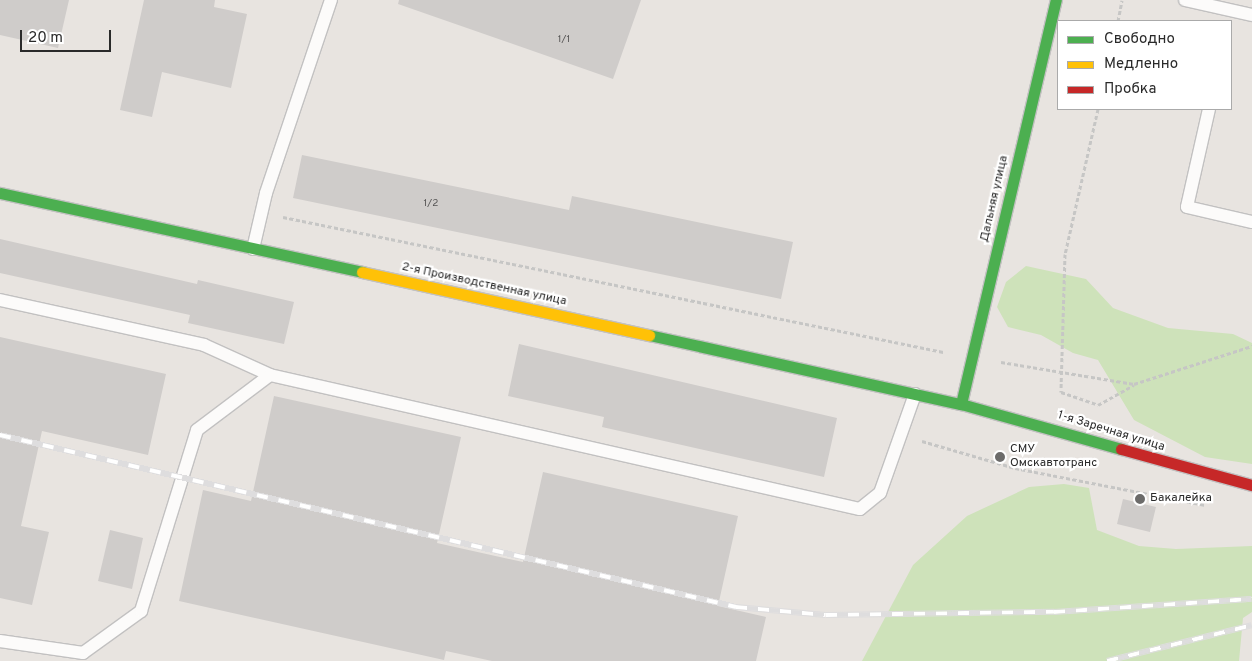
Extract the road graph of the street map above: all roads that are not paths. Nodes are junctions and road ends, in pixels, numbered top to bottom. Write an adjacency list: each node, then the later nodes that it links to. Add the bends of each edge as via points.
1 (330, 0): 9 (lane, via 261,212)
2 (1056, 0): 13 (street, Дальняя улица)
3 (1185, 0): 5 (lane)
4 (1252, 15): 5 (lane)
5 (1229, 16)
6 (1209, 110): 8 (lane, via 1187,207)
7 (0, 193): 9 (street, 2-я Производственная улица)
8 (1252, 222)
9 (253, 249): 12 (street, 2-я Производственная улица)
10 (0, 300): 11 (lane, via 204,345)
11 (270, 375): 12 (lane, via 860,509 880,493); 15 (lane, via 197,430 141,611 83,653)
12 (915, 394): 13 (street, 2-я Производственная улица)
13 (961, 404): 14 (street, 1-я Заречная улица)
14 (1252, 485)
15 (0, 641)

